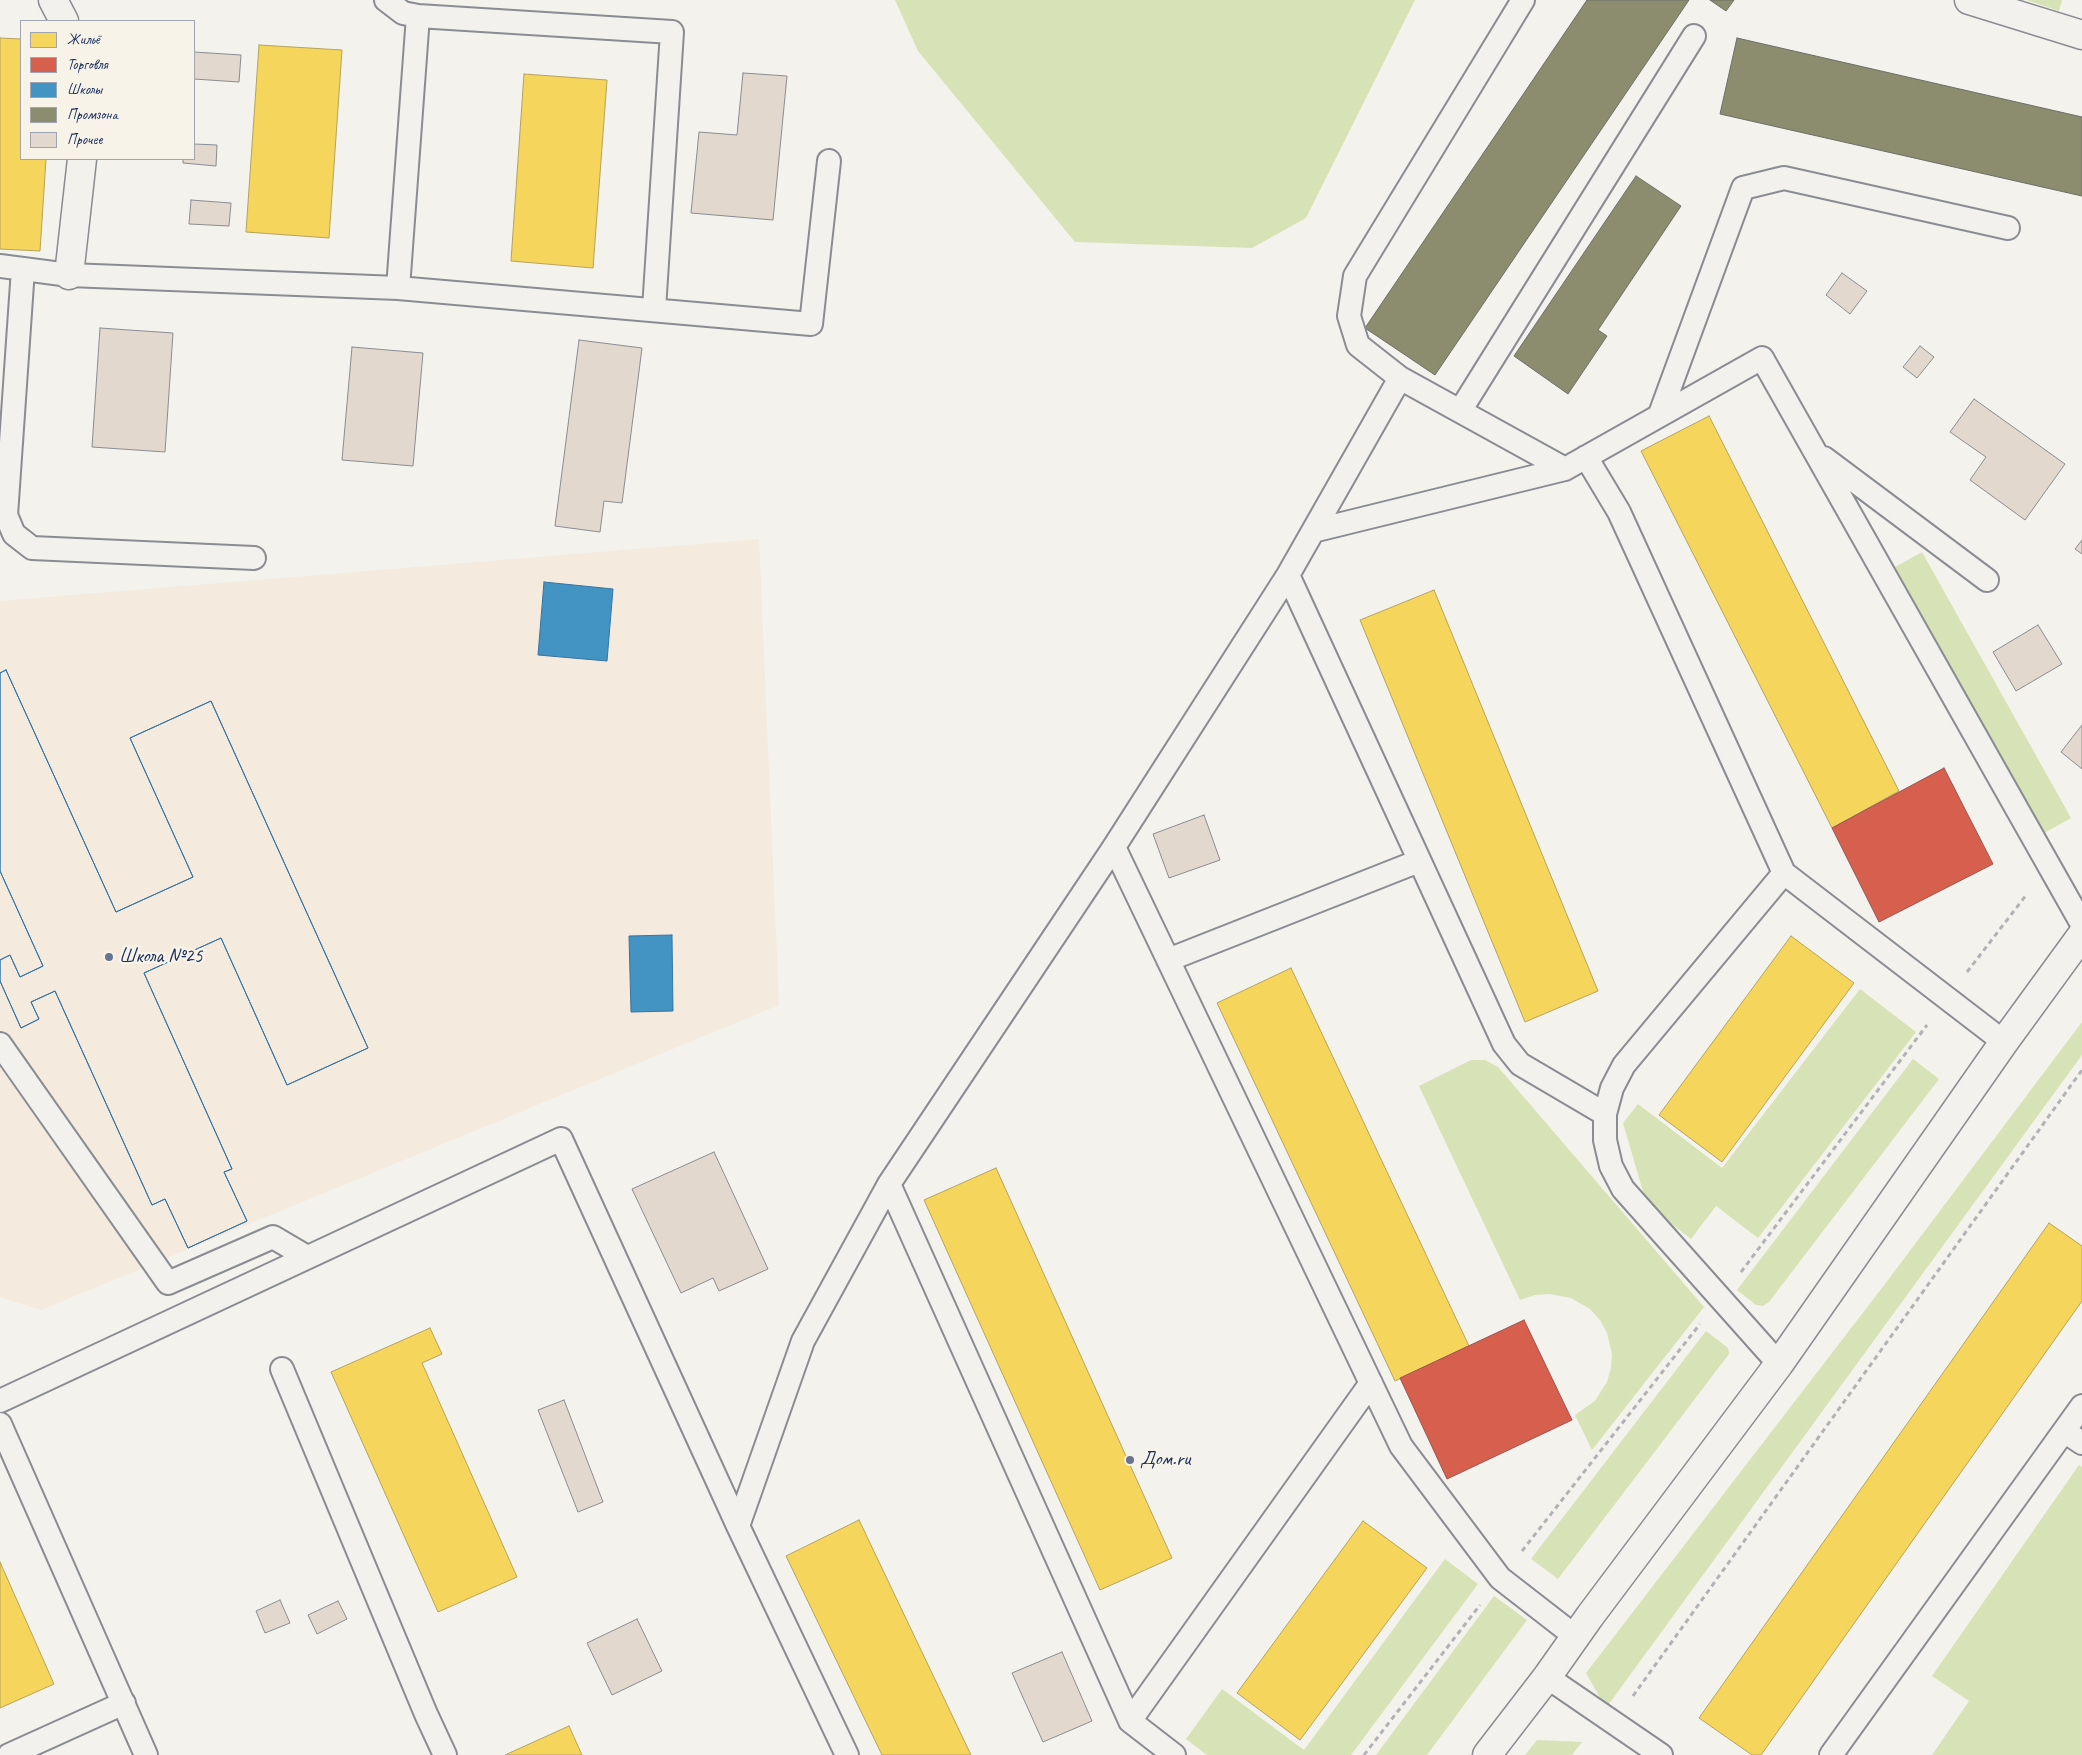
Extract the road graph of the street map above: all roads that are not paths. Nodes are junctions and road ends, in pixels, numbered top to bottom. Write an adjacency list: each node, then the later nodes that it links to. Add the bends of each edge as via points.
1 (53, 0): 6 (street)
2 (386, 0): 5 (lane, via 403,14)
3 (1523, 0): 17 (lane, via 1355,276 1349,316 1358,345)
4 (1969, 0): 7 (street)
5 (418, 16): 15 (lane); 16 (lane, via 672,32)
6 (63, 20)
7 (2082, 35)
8 (1694, 36): 18 (lane)
9 (82, 160): 14 (street)
10 (829, 161): 16 (lane, via 811,324)
11 (2008, 228): 19 (lane, via 1784,178 1743,188)
12 (0, 266): 13 (lane)
13 (23, 269): 14 (lane); 24 (lane, via 6,516 14,534 32,548)
14 (69, 275): 15 (lane)
15 (398, 288): 16 (lane)
16 (654, 309)
17 (1400, 378): 18 (lane); 23 (lane)
18 (1460, 411): 22 (lane)
19 (1660, 414): 20 (lane, via 1762,358); 21 (lane)
20 (1817, 453): 26 (lane); 30 (lane)
21 (1586, 457): 22 (lane); 29 (lane, via 1619,512)
22 (1565, 469): 23 (lane)
23 (1313, 531): 25 (lane)
24 (254, 558)
25 (1288, 575): 27 (lane); 28 (lane)
26 (1987, 580)
27 (1114, 847): 32 (lane); 36 (lane)
28 (1420, 861): 32 (lane); 35 (lane, via 1504,1044 1520,1064)
29 (1784, 873): 33 (lane); 35 (lane, via 1624,1066 1612,1088)
30 (2082, 924)
31 (2082, 935): 33 (street)
32 (1168, 960): 40 (lane)
33 (2004, 1042): 38 (street)
34 (0, 1044): 37 (lane, via 168,1283 273,1237)
35 (1605, 1114): 38 (lane, via 1605,1140 1611,1166 1623,1188)
36 (889, 1184): 45 (lane, via 803,1341); 49 (lane)
37 (307, 1257): 41 (lane); 45 (lane, via 561,1139)
38 (1779, 1364): 46 (street)
39 (282, 1369): 52 (lane)
40 (1371, 1383): 46 (lane, via 1400,1446 1500,1578); 49 (lane)
41 (0, 1400)
42 (2082, 1406): 44 (lane)
43 (0, 1424): 48 (lane)
44 (2073, 1437): 57 (lane)
45 (738, 1526): 53 (lane)
46 (1576, 1637): 47 (street)
47 (1547, 1677): 55 (street); 56 (lane)
48 (124, 1703): 50 (lane); 51 (lane)
49 (1130, 1721): 54 (lane)
50 (9, 1755)
51 (146, 1755)
52 (445, 1755)
53 (847, 1755)
54 (1174, 1755)
55 (1487, 1755)
56 (1661, 1755)
57 (1831, 1755)

